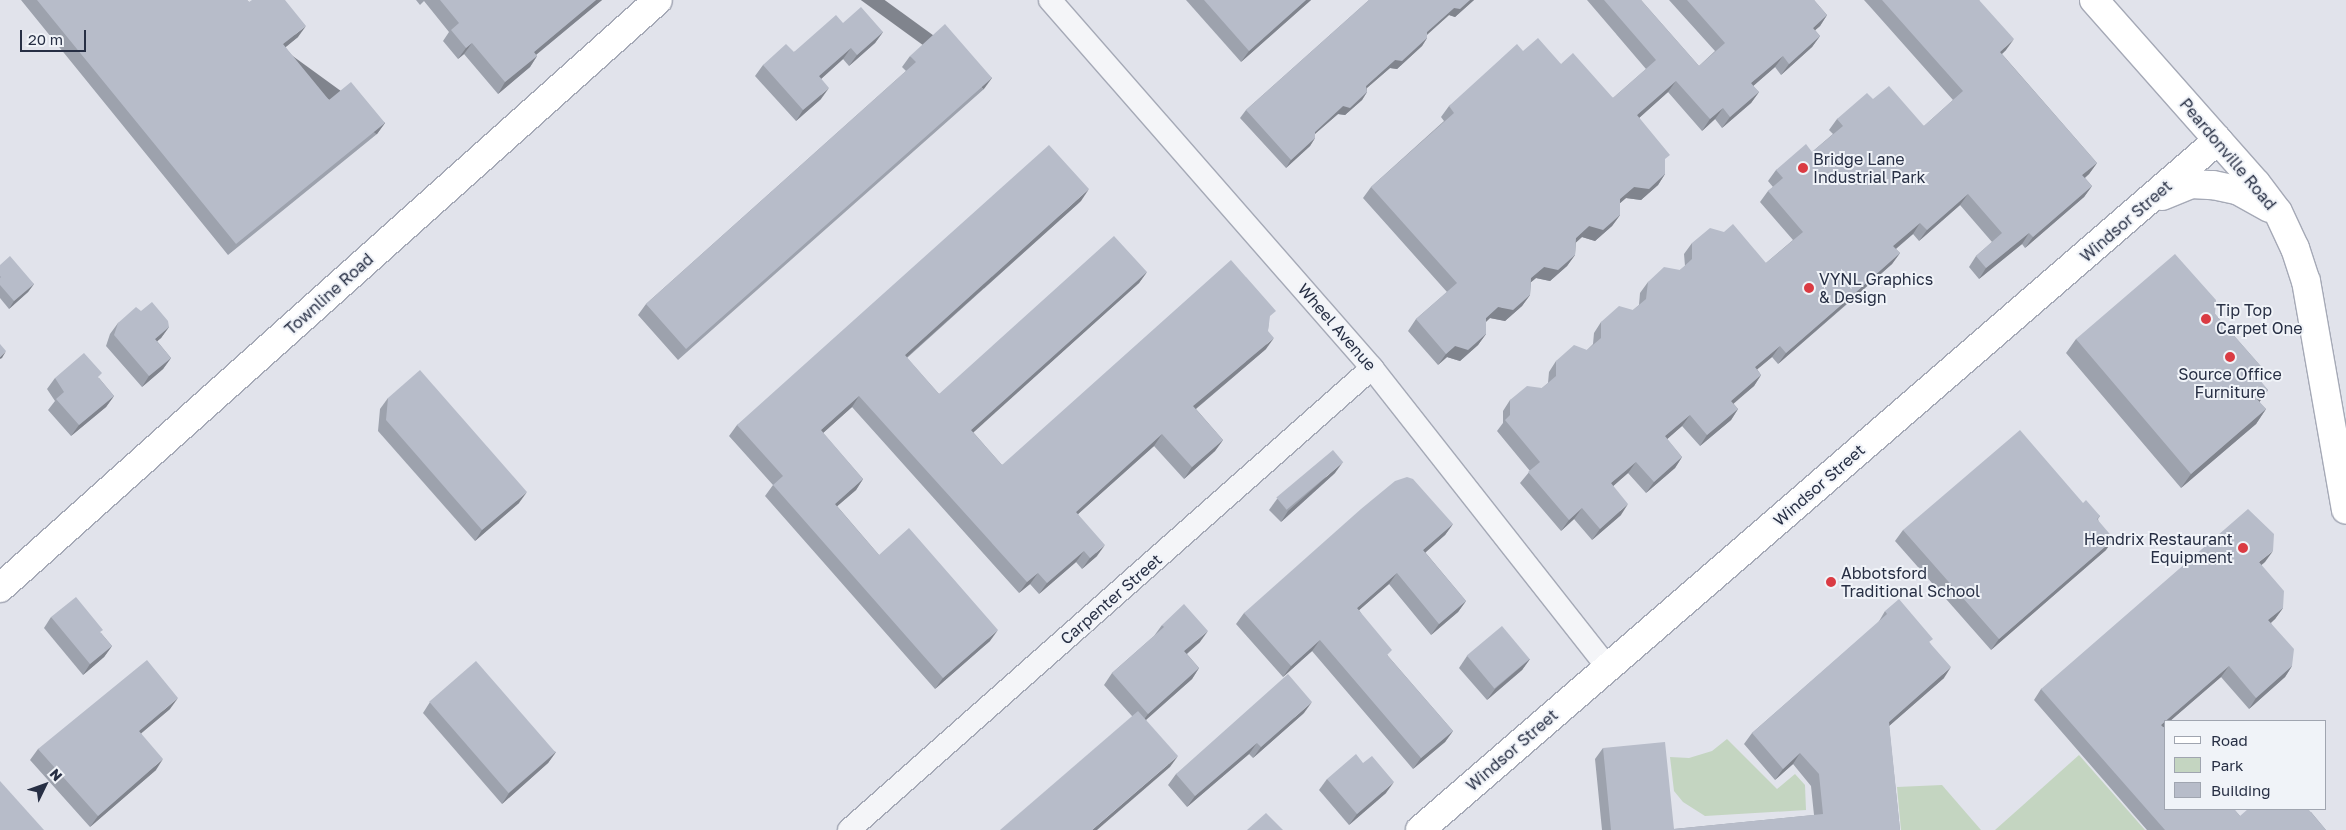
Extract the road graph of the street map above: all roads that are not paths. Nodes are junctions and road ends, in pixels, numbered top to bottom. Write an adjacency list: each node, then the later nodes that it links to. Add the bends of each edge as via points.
1 (658, 0): 9 (street, Townline Road)
2 (1050, 0): 7 (street, Wheel Avenue)
3 (2094, 0): 4 (street, Peardonville Road)
4 (2218, 140): 5 (street, Windsor Street); 6 (street, Peardonville Road)
5 (2149, 201): 6 (street, via 2191,184 2213,185 2237,190); 10 (street, Windsor Street)
6 (2278, 212): 8 (street, Peardonville Road, via 2306,281)
7 (1372, 368): 10 (street, Wheel Avenue); 11 (street, Carpenter Street)
8 (2346, 510)
9 (0, 588)
10 (1608, 667): 12 (street, Windsor Street)
11 (849, 830)
12 (1420, 830)

